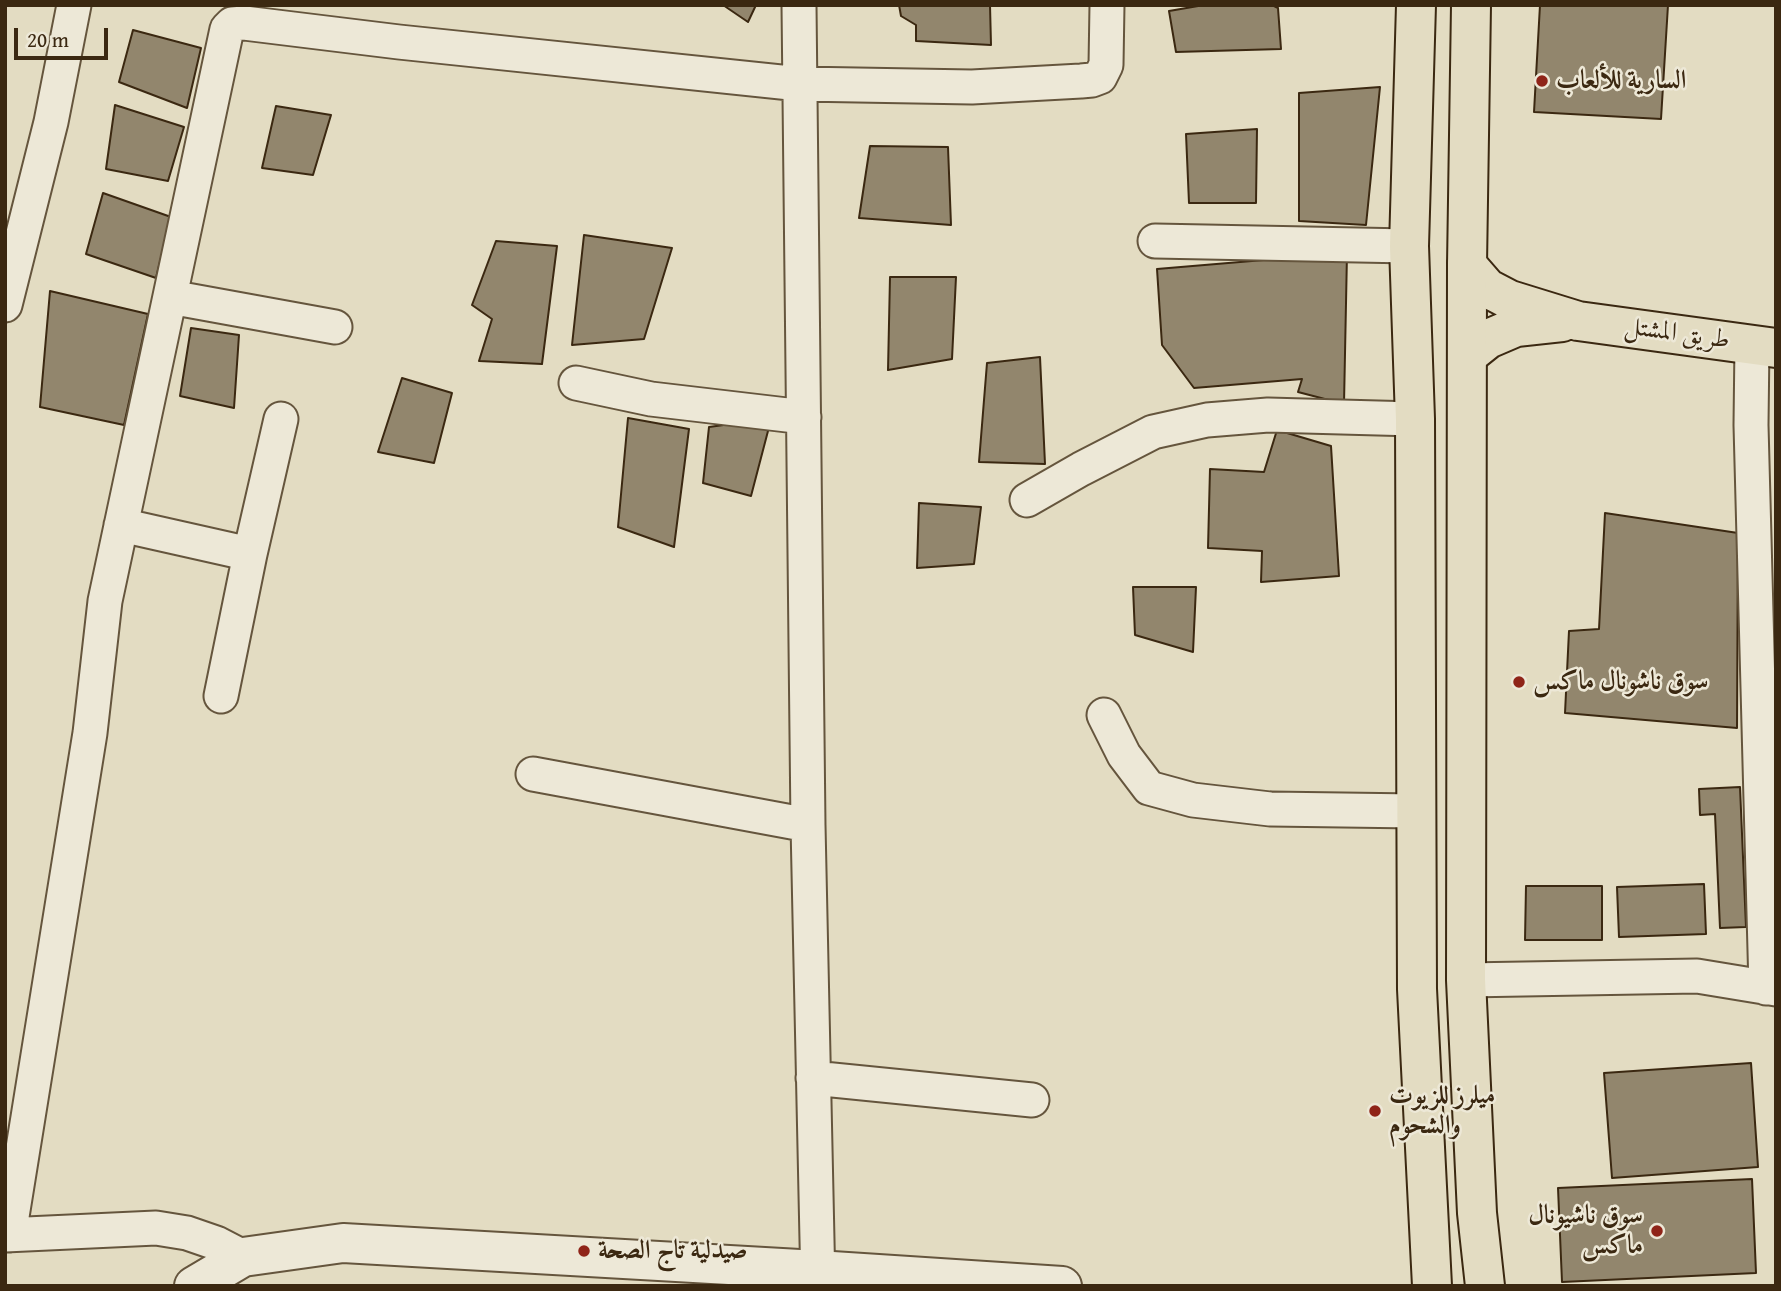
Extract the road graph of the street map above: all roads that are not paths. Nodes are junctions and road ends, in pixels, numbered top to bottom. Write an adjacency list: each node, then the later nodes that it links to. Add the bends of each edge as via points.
1 (74, 5): 11 (street, via 51,122)
2 (799, 5): 6 (street)
3 (1107, 5): 6 (street, via 1105,65 1100,77 1092,80 972,87)
4 (1416, 5): 8 (main road)
5 (1471, 5): 9 (main road)
6 (800, 84): 10 (street, via 232,24 225,35); 17 (street)
7 (1155, 241): 8 (street)
8 (1409, 246): 19 (main road)
9 (1467, 265): 12 (main road, طريق المشتل, via 1487,288 1510,300); 15 (main road)
10 (170, 297): 13 (street); 21 (street)
11 (5, 305)
12 (1578, 321): 14 (main road, طريق المشتل); 15 (main road, طريق المشتل, via 1516,327 1488,339)
13 (335, 327)
14 (1764, 346): 29 (street, via 1751,425)
15 (1468, 355): 28 (main road)
16 (576, 383): 17 (street, via 651,399)
17 (804, 418): 27 (street)
18 (281, 419): 22 (street)
19 (1415, 419): 20 (street, via 1268,415 1208,420 1153,432); 26 (main road)
20 (1027, 500)
21 (121, 525): 22 (street); 32 (street, via 105,601 90,733)
22 (250, 554): 23 (street)
23 (221, 696)
24 (1104, 715): 26 (street, via 1124,755 1149,788 1193,800 1270,809)
25 (533, 774): 27 (street)
26 (1416, 811): 37 (main road, via 1417,989)
27 (808, 825): 30 (street)
28 (1466, 980): 29 (street, via 1697,976); 38 (main road)
29 (1771, 988)
30 (813, 1079): 31 (street); 34 (street)
31 (1032, 1100)
32 (7, 1235): 33 (street, via 156,1228 206,1239)
33 (243, 1257): 34 (street, via 343,1243); 35 (street)
34 (818, 1278): 36 (street)
35 (194, 1286)
36 (1062, 1286)
37 (1432, 1286)
38 (1485, 1286)

